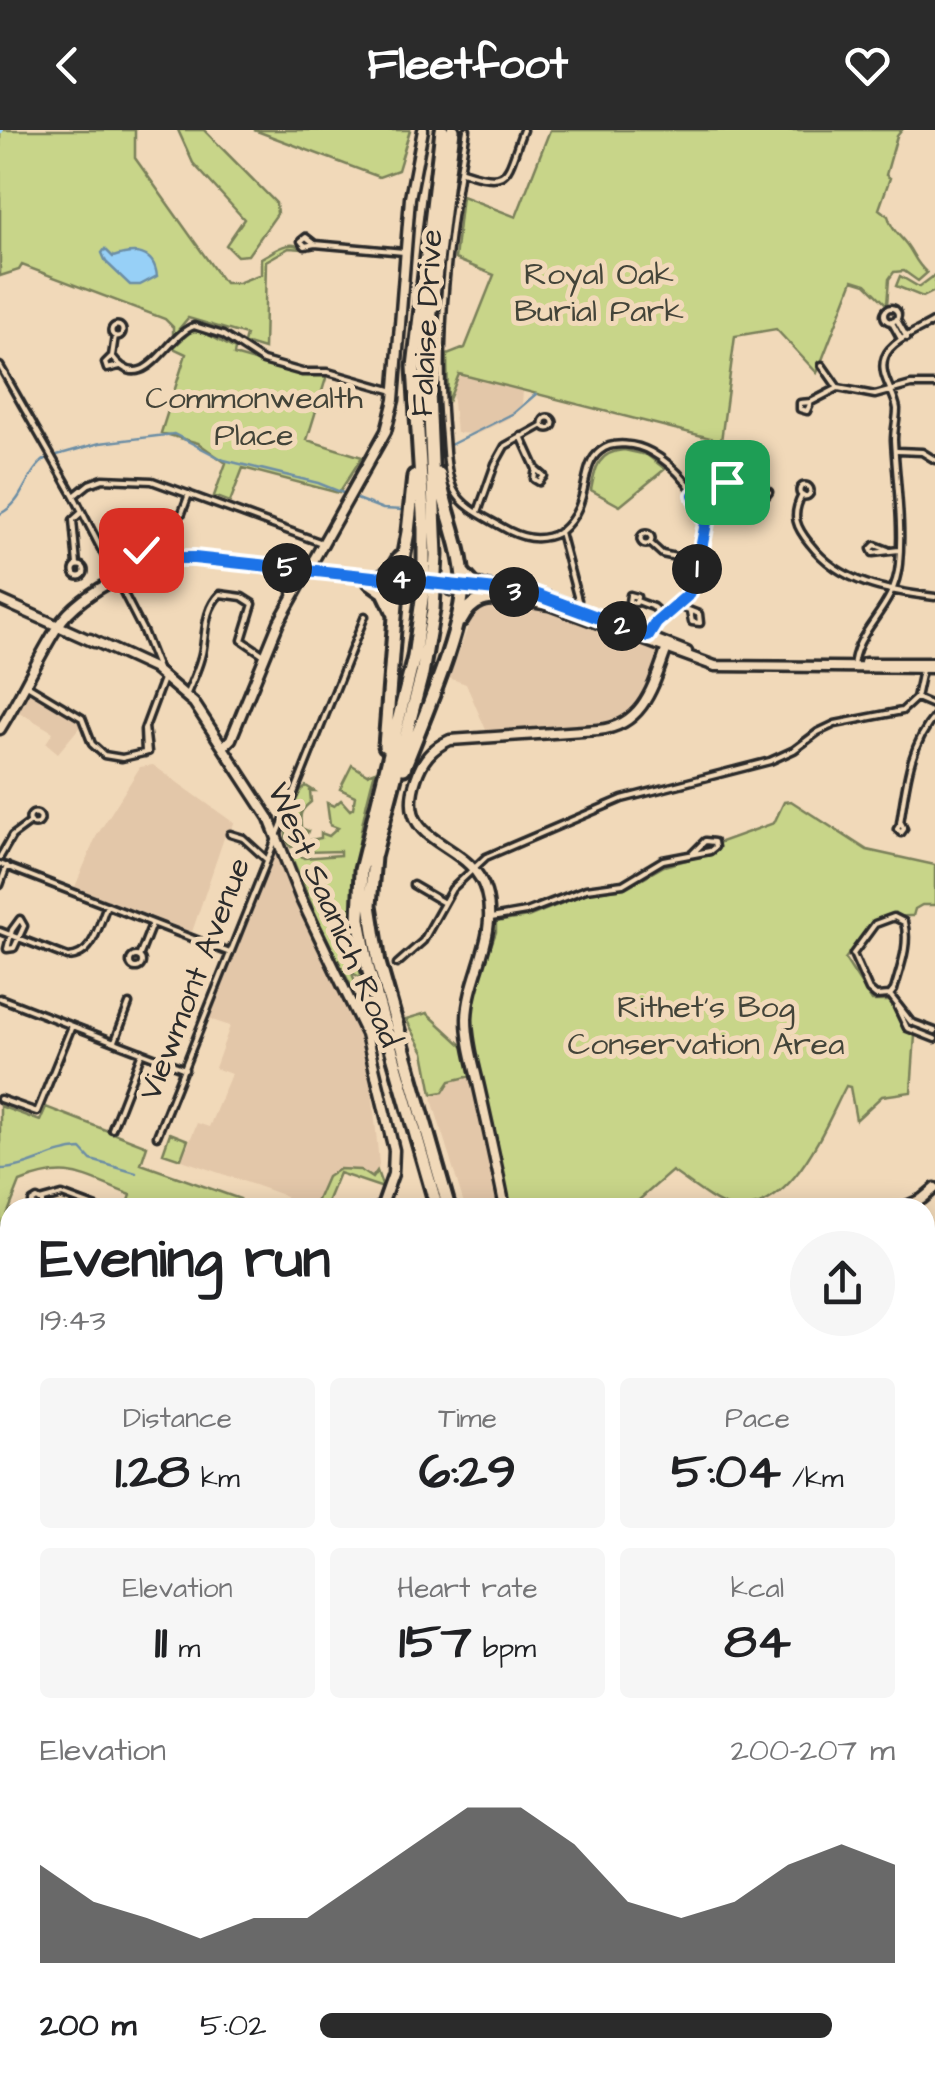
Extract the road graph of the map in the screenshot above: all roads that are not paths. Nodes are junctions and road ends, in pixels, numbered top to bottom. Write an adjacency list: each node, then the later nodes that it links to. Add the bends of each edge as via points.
1 (422, 130): 8 (main road)
2 (442, 130): 18 (highway)
3 (453, 130): 13 (highway)
4 (468, 130): 6 (street, Falaise Drive)
5 (524, 130): 6 (street, via 501,178)
6 (460, 171): 36 (street, Falaise Drive, via 442,397 451,482)
7 (315, 244): 8 (street)
8 (405, 252): 22 (main road)
9 (893, 320): 12 (street)
10 (935, 321): 12 (street)
11 (115, 336): 14 (street)
12 (904, 339): 21 (street, via 885,356)
13 (427, 346): 48 (highway, via 438,469); 94 (highway, via 435,591 422,674)
14 (112, 356): 16 (street); 16 (street, via 106,367)
15 (0, 366): 32 (street)
16 (120, 366): 22 (street, via 149,368 194,326 263,361)
17 (822, 366): 20 (street)
18 (414, 367): 39 (highway); 104 (highway, via 424,585 414,656 364,853)
19 (935, 385): 21 (street)
20 (838, 388): 21 (street, via 875,395); 23 (street)
21 (890, 390): 26 (street, via 897,406)
22 (395, 392): 41 (main road, via 386,431)
23 (811, 402)
24 (543, 425): 25 (street)
25 (522, 436): 28 (street); 36 (street, via 505,446)
26 (895, 451): 27 (street); 44 (street)
27 (935, 460)
28 (536, 468)
29 (760, 490): 31 (street, via 721,482)
30 (189, 494): 32 (street, via 118,477 96,480); 35 (street); 41 (street)
31 (694, 495): 40 (street, via 662,458 645,448 615,445 593,459 583,504); 46 (street, via 706,523)
32 (74, 496): 34 (street)
33 (802, 496): 57 (street, via 796,526 827,566)
34 (82, 512): 47 (street, via 72,520); 53 (street)
35 (182, 512): 37 (street); 38 (street)
36 (478, 513): 40 (street, Falaise Drive, via 532,538)
37 (175, 516)
38 (186, 519)
39 (409, 520): 52 (highway, via 395,566); 54 (highway)
40 (560, 532): 65 (street, via 578,600)
41 (322, 542): 45 (main road)
42 (650, 543): 46 (street, via 662,554)
43 (888, 550): 44 (street)
44 (899, 550): 57 (street)
45 (317, 554): 50 (main road); 51 (main road, via 317,566)
46 (699, 562): 63 (street, via 687,596)
47 (77, 565)
48 (462, 570): 55 (highway); 56 (highway, via 474,584)
49 (284, 572): 50 (main road); 53 (main road, via 175,561); 62 (main road, via 293,581)
50 (306, 573): 51 (main road); 52 (main road); 53 (main road, via 194,558 149,562); 62 (main road)
51 (333, 573): 52 (main road)
52 (374, 580): 54 (main road); 69 (highway)
53 (118, 582): 64 (main road); 70 (main road, via 72,610); 78 (street)
54 (403, 582): 55 (main road, bridge); 69 (highway)
55 (456, 589): 56 (main road); 59 (main road); 79 (highway)
56 (498, 591): 65 (main road, via 534,594)
57 (893, 592): 58 (street); 75 (street, via 856,645)
58 (935, 597)
59 (510, 598): 65 (main road); 79 (highway, via 472,604)
60 (0, 600): 70 (main road, West Saanich Road)
61 (638, 601): 68 (street)
62 (290, 603): 74 (main road)
63 (676, 605): 66 (street); 68 (street)
64 (77, 612): 70 (main road); 71 (main road)
65 (574, 612): 72 (main road); 73 (main road)
66 (690, 612)
67 (366, 616): 87 (street, Viewmont Avenue)
68 (663, 616): 72 (street)
69 (396, 618): 104 (highway, via 386,741 356,880)
70 (61, 625): 71 (main road, West Saanich Road); 80 (main road)
71 (75, 632): 78 (main road, West Saanich Road)
72 (648, 636): 73 (main road)
73 (667, 647): 75 (main road, via 721,662); 98 (main road, via 642,708 621,726 464,737 430,753 412,793 417,821)
74 (264, 655): 81 (street, via 243,642 253,604 220,594 204,624 203,650); 86 (main road)
75 (853, 665): 76 (main road)
76 (923, 666): 77 (main road); 82 (street)
77 (935, 666)
78 (160, 676): 80 (street, via 145,726 146,752 122,758 104,755 82,718); 81 (main road, West Saanich Road)
79 (437, 680): 94 (highway)
80 (27, 685): 85 (main road)
81 (186, 696): 86 (main road, West Saanich Road)
82 (916, 698): 83 (street); 98 (street, via 899,712 829,726 759,765 612,803)
83 (935, 706)
84 (935, 716): 90 (street, via 913,752)
85 (0, 729)
86 (224, 746): 89 (main road, West Saanich Road)
87 (285, 821): 89 (main road); 92 (street, Viewmont Avenue)
88 (31, 822): 95 (street, via 12,836)
89 (272, 822): 92 (main road, West Saanich Road)
90 (900, 823)
91 (230, 834): 96 (street)
92 (279, 837): 96 (street, Viewmont Avenue); 125 (main road, West Saanich Road, via 366,1034 394,1150)
93 (693, 853): 103 (street, via 663,860 622,884 586,888 526,912)
94 (374, 857): 127 (highway, via 372,932)
95 (0, 860): 97 (street)
96 (266, 860): 109 (street, Viewmont Avenue)
97 (7, 866): 99 (street); 102 (street)
98 (474, 866): 101 (street); 103 (main road)
99 (0, 885)
100 (412, 885): 101 (street)
101 (444, 903): 111 (street, via 423,942)
102 (106, 905): 105 (street); 108 (street, via 88,950 79,956)
103 (490, 918): 128 (main road, via 467,1025)
104 (359, 919): 126 (highway)
105 (152, 922): 109 (street); 110 (street)
106 (0, 931): 107 (street)
107 (10, 934): 108 (street); 108 (street, via 7,949); 108 (street, via 20,919)
108 (18, 938)
109 (230, 953): 121 (street, Viewmont Avenue)
110 (139, 957)
111 (397, 964)
112 (890, 996): 112 (street, via 906,942 904,922 894,917 875,924 853,954 872,994); 115 (street)
113 (0, 998): 116 (street)
114 (129, 1004): 119 (street)
115 (897, 1006): 117 (street, via 911,1022); 118 (street, via 907,1028)
116 (72, 1026): 119 (street); 122 (street, via 37,1112)
117 (935, 1031)
118 (935, 1038)
119 (115, 1041): 120 (street)
120 (142, 1052): 121 (street); 123 (street)
121 (185, 1069): 124 (street, Viewmont Avenue)
122 (0, 1099)
123 (112, 1129)
124 (156, 1136)
125 (385, 1198)
126 (434, 1198)
127 (449, 1198)
128 (503, 1198)

